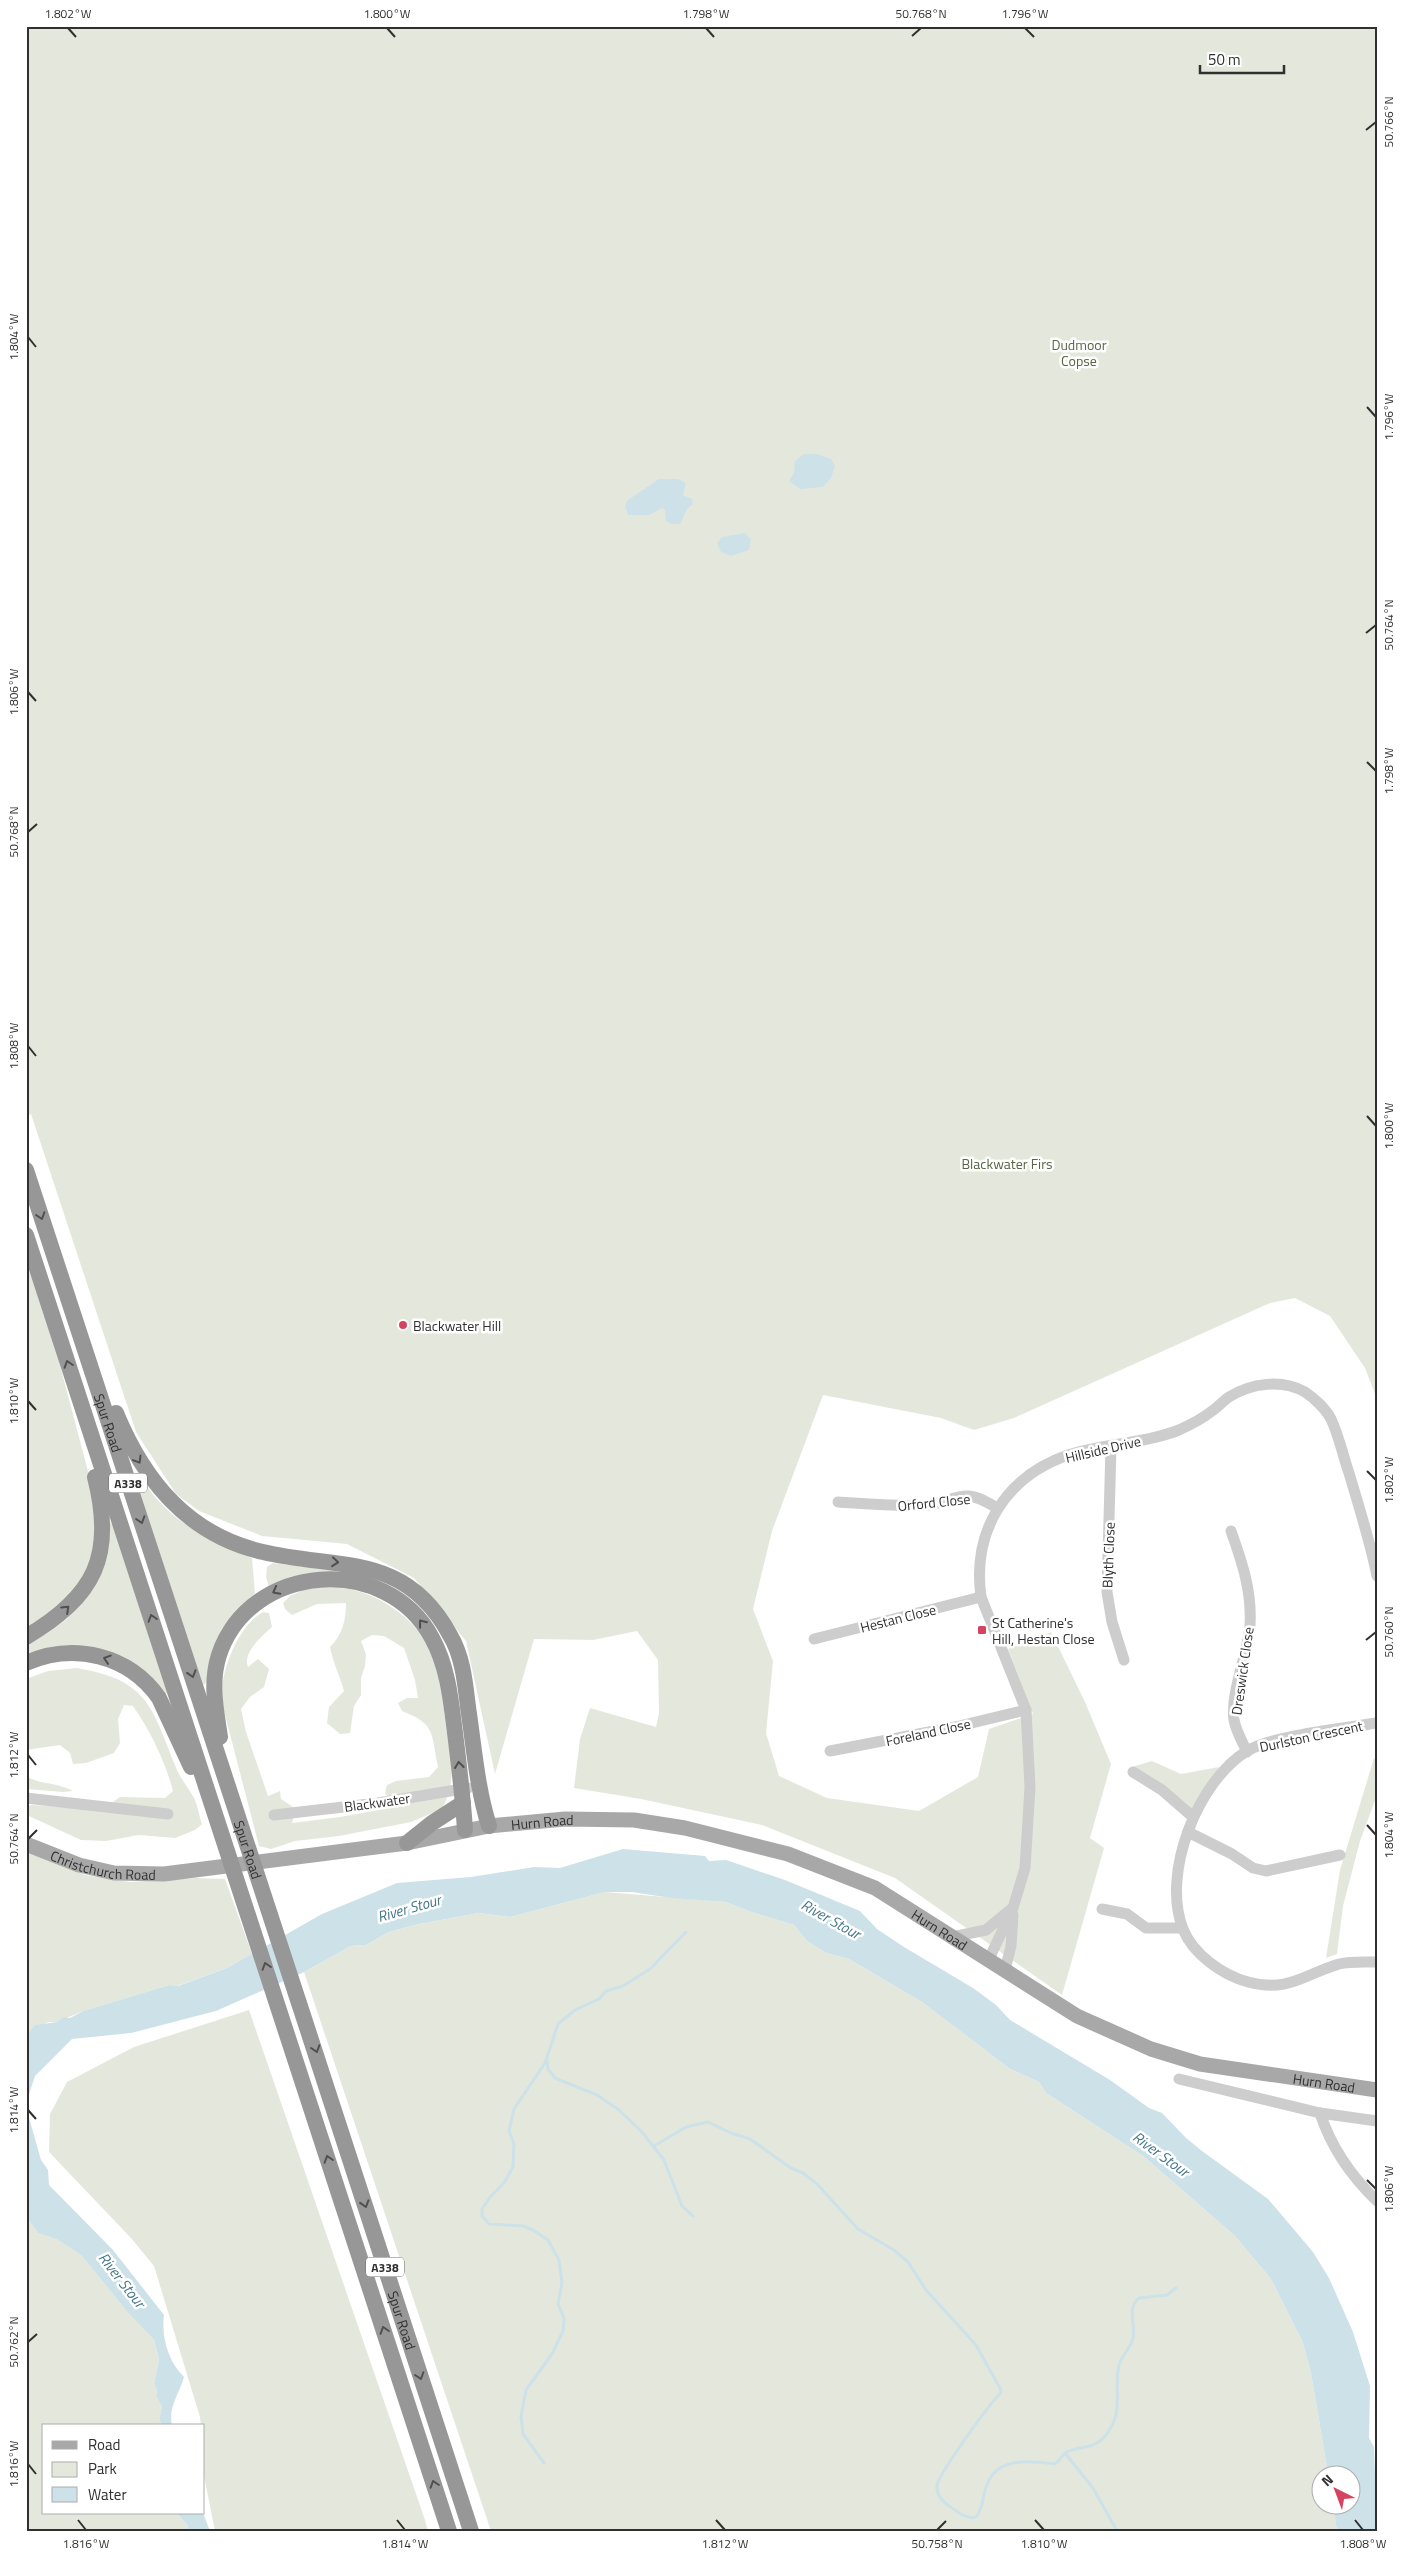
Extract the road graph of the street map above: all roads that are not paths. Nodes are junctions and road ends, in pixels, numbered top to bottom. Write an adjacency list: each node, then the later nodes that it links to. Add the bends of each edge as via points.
1 (26, 1170): 3 (highway, Spur Road / A338, one-way to 3)
2 (26, 1235): 4 (highway, Spur Road / A338, one-way to 2)
3 (92, 1370): 22 (highway, one-way to 22, via 138,1462 165,1496 192,1520 229,1540 261,1552 373,1569 404,1583 431,1607 450,1635 463,1669); 23 (highway, Spur Road / A338, one-way to 23)
4 (76, 1390): 11 (highway, one-way to 4, via 70,1607 87,1585 99,1559 103,1511); 27 (highway, Spur Road / A338, one-way to 4)
5 (1112, 1447): 7 (street, Hillside Drive, via 1069,1455 1053,1462 1012,1490); 9 (street, Hillside Drive, via 1177,1430 1212,1412 1229,1397 1254,1387 1279,1384 1298,1389 1315,1400 1331,1418); 13 (street, Blyth Close, via 1107,1592)
6 (838, 1502): 7 (street, Orford Close, via 930,1505 969,1496 981,1498)
7 (998, 1508): 10 (street, Hillside Drive, via 984,1538 979,1563)
8 (1231, 1531): 20 (street, Dreswick Close, via 1246,1572 1249,1600 1250,1625 1234,1710 1236,1727)
9 (1377, 1576)
10 (981, 1597): 12 (street, Hestan Close); 15 (street, Hillside Drive)
11 (26, 1637)
12 (814, 1639)
13 (1124, 1660)
14 (26, 1663): 27 (highway, one-way to 14, via 159,1698 141,1678 115,1662 87,1654 64,1653)
15 (1026, 1710): 19 (street, Foreland Close); 37 (street, Hillside Drive, via 1030,1787 1025,1868)
16 (1377, 1715): 17 (street)
17 (1376, 1723): 18 (street); 20 (street, Durlston Crescent, via 1268,1742)
18 (1377, 1732)
19 (830, 1752)
20 (1246, 1752): 29 (street, Durlston Crescent, via 1217,1778)
21 (1133, 1772): 29 (street, via 1162,1790)
22 (479, 1786): 24 (street, Blackwater); 30 (highway)
23 (230, 1796): 24 (highway, one-way to 23, via 449,1690 444,1666 432,1637 406,1606 380,1588 356,1581 325,1579 297,1582 271,1594 242,1616 225,1640 216,1668 214,1695); 50 (highway, Spur Road / A338, one-way to 50)
24 (463, 1796): 28 (street, Blackwater); 31 (highway); 33 (highway)
25 (26, 1798): 26 (street)
26 (168, 1814)
27 (216, 1814): 49 (highway, Spur Road / A338, one-way to 27)
28 (274, 1815)
29 (1193, 1817): 32 (street, Durlston Crescent)
30 (489, 1826): 31 (main road, Hurn Road); 40 (main road, Hurn Road, via 565,1819 634,1820 736,1840 788,1854 875,1888)
31 (465, 1830): 33 (main road, Hurn Road)
32 (1188, 1832): 35 (street, via 1253,1868 1266,1871); 39 (street, Durlston Crescent, via 1177,1880)
33 (407, 1843): 36 (main road, Hurn Road)
34 (26, 1844): 36 (main road, Christchurch Road, via 78,1865 114,1873 184,1872)
35 (1340, 1855)
36 (293, 1858)
37 (1013, 1908): 40 (street, via 986,1930); 41 (street, Hillside Drive); 43 (street, Hillside Drive, via 1012,1946)
38 (1102, 1909): 39 (street, via 1127,1914 1146,1928)
39 (1182, 1928): 42 (street, Durlston Crescent, via 1194,1946 1217,1968 1254,1983 1287,1984 1339,1964)
40 (952, 1937): 41 (main road, Hurn Road)
41 (989, 1959): 43 (main road, Hurn Road)
42 (1377, 1962)
43 (1005, 1970): 45 (main road, Hurn Road, via 1077,2016 1151,2049 1200,2064)
44 (1179, 2079): 46 (street)
45 (1377, 2090)
46 (1320, 2113): 47 (street); 48 (street, via 1327,2137 1357,2182)
47 (1377, 2121)
48 (1377, 2201)
49 (449, 2531)
50 (471, 2531)

